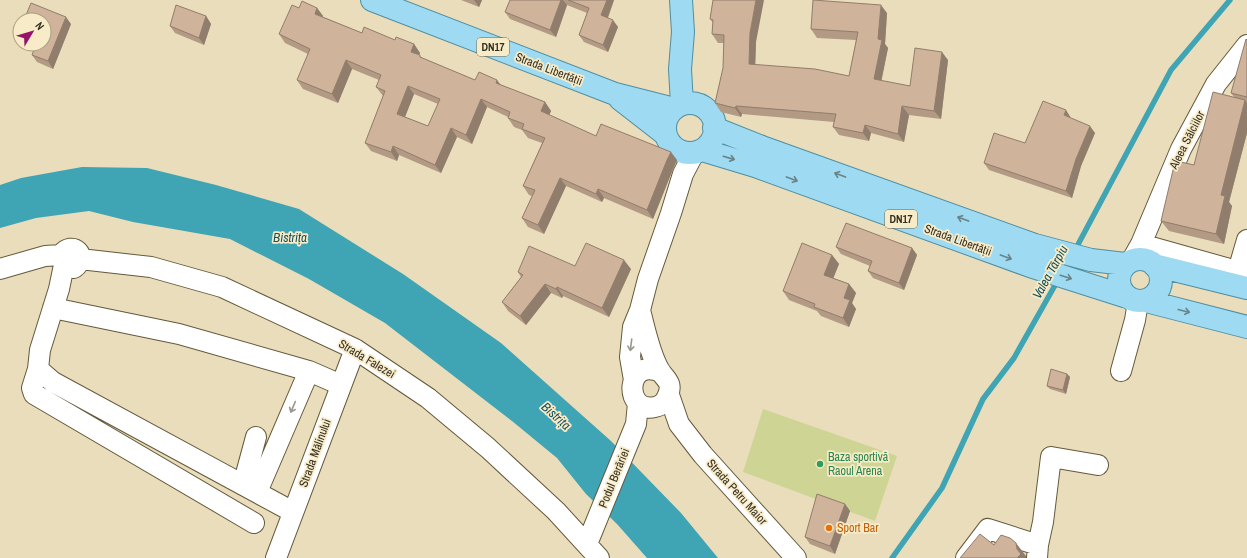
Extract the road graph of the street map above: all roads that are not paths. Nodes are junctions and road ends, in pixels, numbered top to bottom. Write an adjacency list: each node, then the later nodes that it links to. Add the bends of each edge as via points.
1 (372, 0): 4 (main road, Strada Libertății / DN17)
2 (681, 0): 5 (main road, via 683,32 692,68)
3 (1247, 45): 10 (street, Aleea Sălciilor, via 1216,84 1180,149)
4 (615, 94): 5 (main road, Strada Libertății / DN17); 7 (main road, Strada Libertății / DN17)
5 (686, 107): 6 (main road, via 709,113); 7 (main road, via 669,114)
6 (714, 128): 8 (main road, via 711,141); 10 (main road, Strada Libertății / DN17, one-way to 6, via 1091,260 1052,250)
7 (665, 134): 8 (main road, via 673,147)
8 (692, 151): 15 (main road, Strada Libertății / DN17, one-way to 15, via 755,166 1046,271); 17 (street, via 648,279)
9 (1247, 240): 14 (street)
10 (1133, 256): 12 (main road, DN17, via 1148,260); 14 (street); 15 (main road, via 1118,278 1119,288)
11 (68, 262): 13 (street, Strada Falezei, via 45,256); 16 (street); 19 (street, Strada Falezei, via 151,267 222,287)
12 (1154, 265): 14 (main road, DN17); 15 (main road, via 1161,278 1158,292 1152,298)
13 (0, 269)
14 (1244, 278)
15 (1136, 300): 18 (main road, DN17, one-way to 18); 22 (street, via 1135,320)
16 (54, 308): 20 (street, via 40,350); 21 (street, via 179,334)
17 (640, 310): 23 (street, via 652,354); 24 (street, one-way to 24, via 633,327 630,357)
18 (1247, 327)
19 (355, 349): 25 (street, Strada Mălinului); 32 (street, Strada Falezei, via 428,398 476,438 556,511)
20 (38, 369): 29 (street, via 53,382); 31 (street, via 32,388 34,394)
21 (308, 371): 25 (street); 29 (street, one-way to 29)
22 (1121, 371)
23 (661, 372): 24 (street, via 649,369 637,375); 26 (street, via 669,382 670,389)
24 (634, 380): 26 (street, via 634,398)
25 (341, 385): 30 (street, Strada Mălinului)
26 (653, 403): 32 (street, Podul Berăriei, via 635,427 594,526); 35 (street, Strada Petru Maior, via 680,424 703,455)
27 (256, 437): 29 (street)
28 (1098, 465): 33 (street, via 1052,457)
29 (250, 489): 30 (street)
30 (294, 512): 34 (street, Strada Mălinului)
31 (254, 523)
32 (593, 551)
33 (1038, 551): 36 (street, via 988,529)
34 (276, 558)
35 (796, 558)
36 (966, 558)

